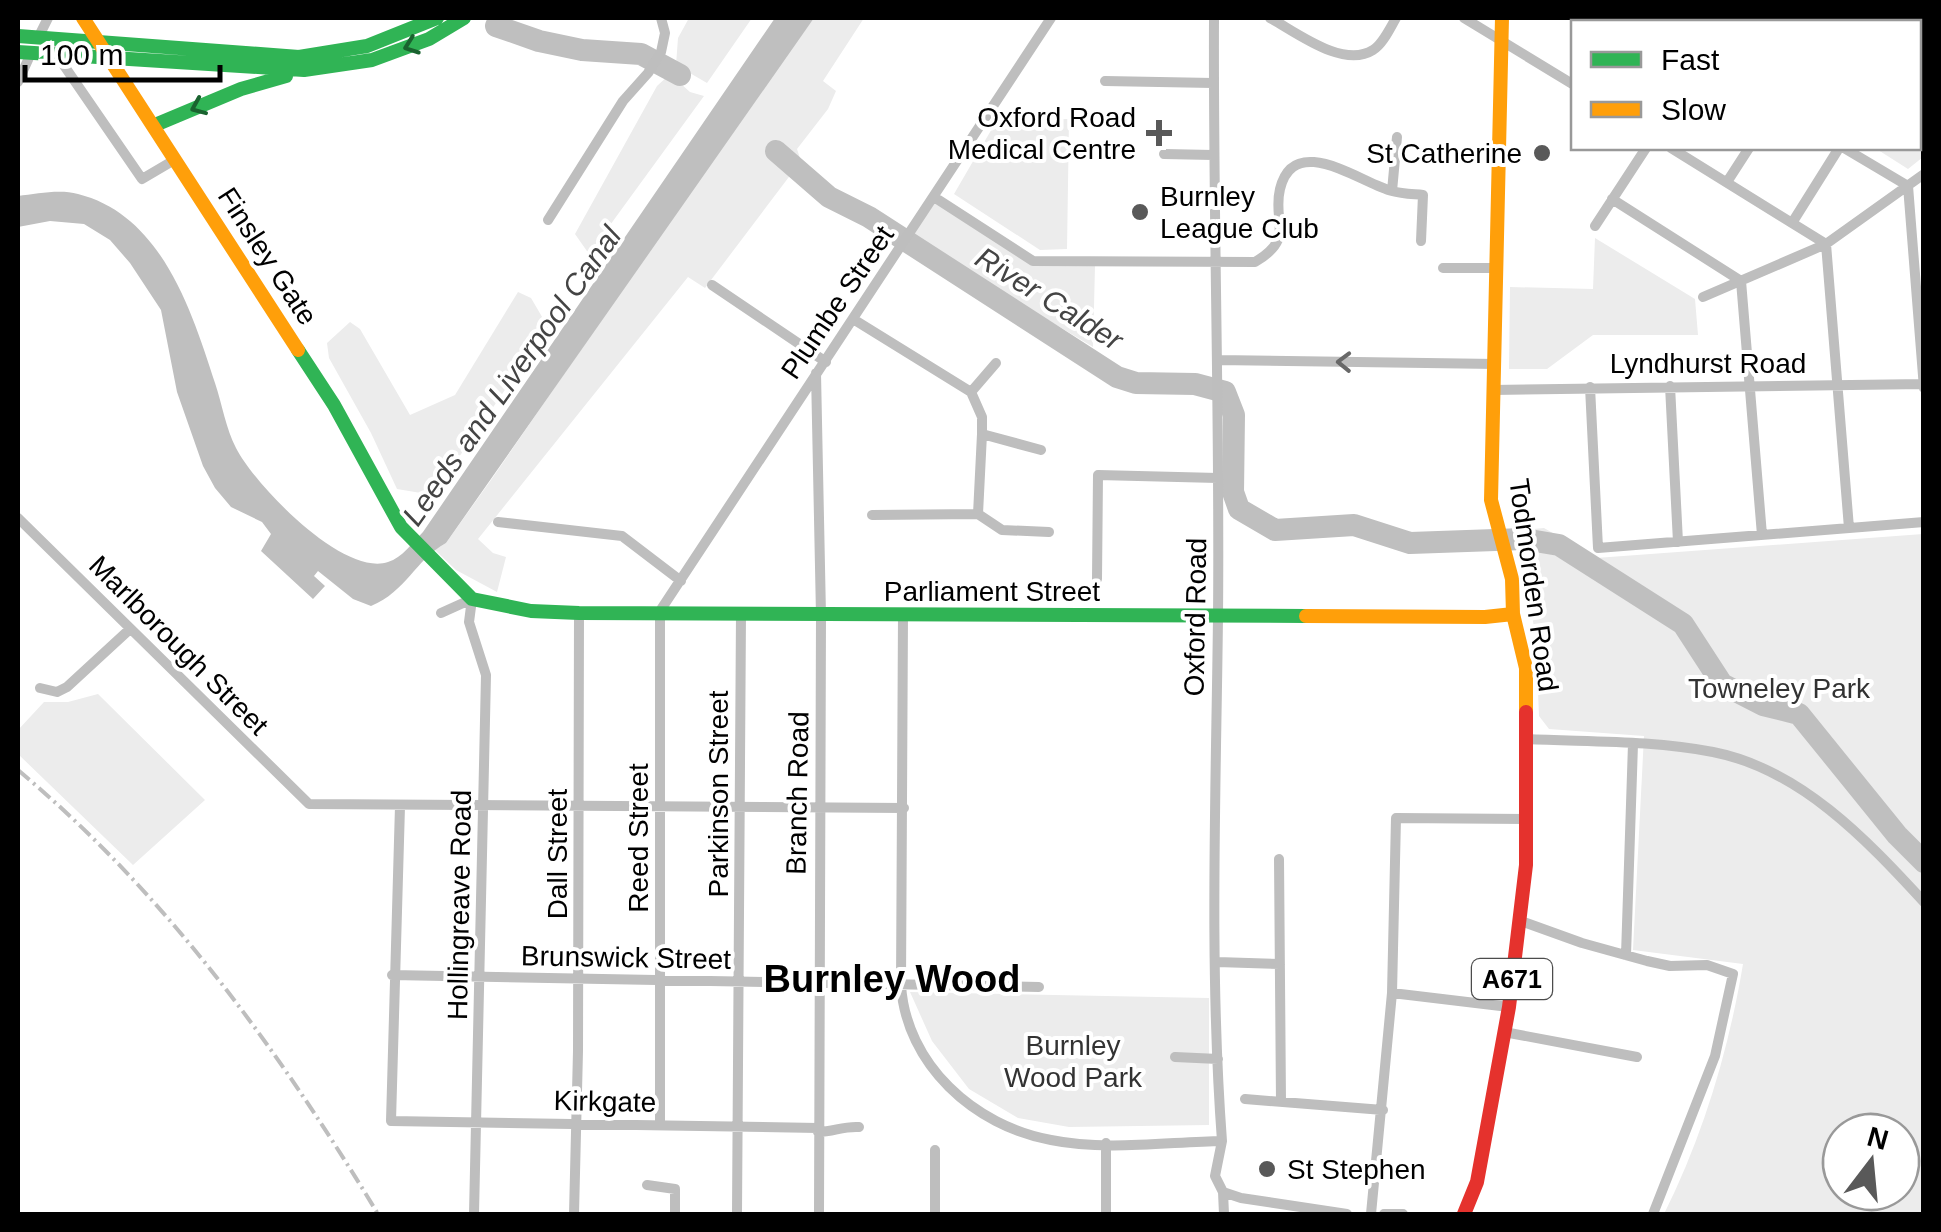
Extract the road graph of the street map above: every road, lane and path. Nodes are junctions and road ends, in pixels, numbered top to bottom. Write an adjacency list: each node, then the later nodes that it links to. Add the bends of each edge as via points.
1 (48, 18): 12 (street)
2 (83, 18): 22 (main road, Finsley Gate)
3 (437, 18): 16 (main road)
4 (464, 18): 16 (main road, one-way to 16, via 429,39)
5 (661, 18): 40 (street, via 662,52 622,101)
6 (1051, 18): 38 (street, Plumbe Street)
7 (1214, 18): 20 (street, Oxford Road)
8 (1270, 18): 9 (street, via 1330,50 1359,56 1377,49)
9 (1396, 18)
10 (1464, 18): 14 (street)
11 (1502, 18): 14 (main road, Todmorden Road / A671)
12 (41, 32): 19 (street); 33 (street, via 142,179)
13 (18, 36): 16 (main road)
14 (1502, 43): 21 (street); 32 (main road, Todmorden Road / A671)
15 (18, 52): 17 (main road)
16 (351, 58): 17 (main road)
17 (304, 70): 22 (main road, one-way to 22)
18 (1104, 81): 20 (street)
19 (18, 82)
20 (1214, 83): 30 (street, Oxford Road)
21 (1571, 83)
22 (155, 126): 33 (main road, Finsley Gate)
23 (1397, 137): 37 (street)
24 (1645, 150): 39 (street)
25 (1675, 150): 35 (street)
26 (1748, 150): 35 (street)
27 (1840, 150): 41 (street)
28 (1845, 150): 36 (street)
29 (1164, 154): 30 (street)
30 (1213, 155): 45 (street, Oxford Road)
31 (1444, 155): 32 (street)
32 (1498, 157): 47 (main road, Todmorden Road / A671)
33 (176, 159): 78 (main road, Finsley Gate, via 334,404 401,528)
34 (1924, 174): 36 (street)
35 (1727, 182): 41 (street)
36 (1908, 186): 44 (street); 60 (street)
37 (1392, 191): 43 (street, via 1423,195); 45 (street, via 1330,164 1296,164 1280,190 1282,223 1269,254 1255,262)
38 (934, 196): 45 (street, via 1033,261); 51 (street, Plumbe Street)
39 (1612, 199): 42 (street); 48 (street)
40 (548, 220)
41 (1792, 223): 44 (street)
42 (1596, 226)
43 (1421, 241)
44 (1826, 244): 48 (street); 57 (street)
45 (1213, 262): 55 (street, Oxford Road)
46 (1443, 268): 47 (street)
47 (1498, 268): 54 (main road, Todmorden Road / A671)
48 (1742, 280): 50 (street); 59 (street)
49 (712, 285): 52 (street)
50 (1703, 298)
51 (853, 319): 52 (street, Plumbe Street); 63 (street)
52 (826, 362): 56 (street, Plumbe Street)
53 (996, 364): 63 (street)
54 (1496, 364): 55 (street, one-way to 55); 62 (main road, Todmorden Road / A671)
55 (1217, 366): 66 (street, Oxford Road)
56 (816, 372): 77 (street, Plumbe Street); 84 (street, Branch Road)
57 (1836, 385): 59 (street, Lyndhurst Road); 60 (street, Lyndhurst Road); 72 (street)
58 (1670, 386): 59 (street, Lyndhurst Road); 61 (street, Lyndhurst Road); 75 (street)
59 (1750, 386): 74 (street)
60 (1923, 386)
61 (1590, 387): 62 (street, Lyndhurst Road); 75 (street, via 1598,548)
62 (1492, 390): 83 (main road, Todmorden Road / A671, via 1492,500 1512,579)
63 (971, 392): 64 (street)
64 (982, 434): 65 (street); 68 (street)
65 (1041, 450)
66 (1218, 478): 76 (street, via 1098,475); 86 (street, Oxford Road)
67 (872, 514): 68 (street)
68 (978, 514): 73 (street, via 1002,530)
69 (18, 518): 87 (street, Marlborough Street)
70 (498, 522): 77 (street, via 622,536)
71 (1924, 522): 72 (street)
72 (1848, 528): 74 (street)
73 (1049, 532)
74 (1762, 535): 75 (street)
75 (1678, 542)
76 (1098, 579)
77 (681, 581): 79 (street, Plumbe Street)
78 (472, 600): 80 (street); 81 (main road, Parliament Street); 92 (street, Hollingreave Road, via 468,622 486,675)
79 (660, 611): 81 (main road, Parliament Street); 82 (main road, Parliament Street); 94 (street, Reed Street)
80 (441, 613)
81 (580, 613): 93 (street, Dall Street)
82 (741, 613): 84 (main road, Parliament Street); 95 (street, Parkinson Street)
83 (1513, 614): 86 (main road, Parliament Street); 89 (main road, Todmorden Road / A671, via 1526,668)
84 (821, 615): 85 (main road, Parliament Street); 97 (street, Branch Road)
85 (903, 616): 86 (main road, Parliament Street); 96 (street)
86 (1218, 617): 103 (street, Oxford Road)
87 (130, 630): 88 (street, via 67,687); 91 (street, Marlborough Street, via 310,804)
88 (40, 688)
89 (1528, 739): 90 (street); 98 (main road, Todmorden Road / A671)
90 (1632, 744): 100 (street, via 1717,752 1763,768 1839,816); 102 (street)
91 (400, 806): 92 (street); 105 (street)
92 (482, 807): 93 (street); 106 (street, Hollingreave Road)
93 (580, 808): 94 (street); 107 (street, Dall Street)
94 (660, 808): 95 (street); 108 (street, Reed Street)
95 (740, 808): 97 (street); 109 (street, Parkinson Street)
96 (904, 808): 97 (street); 111 (street)
97 (820, 809): 110 (street, Branch Road)
98 (1526, 818): 101 (main road, Todmorden Road / A671); 113 (street, via 1396,818)
99 (1279, 858): 104 (street)
100 (1924, 902)
101 (1521, 921): 102 (street); 114 (main road, Todmorden Road / A671)
102 (1626, 955): 146 (street, via 1734,974 1714,1056)
103 (1217, 962): 104 (street); 118 (street, Oxford Road)
104 (1280, 964): 120 (street)
105 (392, 974): 106 (street, Brunswick Street); 122 (street, Kirkgate, via 391,1121)
106 (480, 976): 107 (street, Brunswick Street); 122 (street, Hollingreave Road)
107 (578, 978): 108 (street, Brunswick Street); 123 (street, Dall Street)
108 (660, 980): 109 (street, Brunswick Street); 124 (street, Reed Street)
109 (739, 982): 110 (street, Brunswick Street); 125 (street, Parkinson Street)
110 (818, 983): 111 (street, Brunswick Street); 127 (street, Branch Road)
111 (901, 984): 112 (street, Brunswick Street); 129 (street, via 902,1006 922,1055 968,1104 1052,1140)
112 (1039, 988)
113 (1392, 993): 114 (street); 121 (street)
114 (1508, 1007): 115 (main road, Todmorden Road / A671)
115 (1504, 1032): 116 (street); 145 (main road, Todmorden Road / A671, via 1484,1156)
116 (1637, 1056)
117 (1175, 1058): 118 (street)
118 (1218, 1058): 128 (street, Oxford Road)
119 (1245, 1099): 120 (street)
120 (1281, 1102): 121 (street)
121 (1383, 1110): 142 (street)
122 (477, 1120): 123 (street, Kirkgate); 133 (street, Hollingreave Road)
123 (576, 1123): 124 (street, Kirkgate); 134 (street, Dall Street)
124 (660, 1124): 125 (street, Kirkgate)
125 (738, 1126): 127 (street, Kirkgate); 136 (street, Parkinson Street)
126 (859, 1127): 127 (street, Kirkgate)
127 (818, 1130): 137 (street, Branch Road)
128 (1222, 1141): 129 (street); 132 (street, Oxford Road, via 1215,1176)
129 (1106, 1144): 139 (street)
130 (935, 1150): 138 (street)
131 (647, 1185): 135 (street, via 674,1189)
132 (1223, 1192): 140 (street, Oxford Road); 141 (street)
133 (474, 1214)
134 (574, 1214)
135 (675, 1214)
136 (737, 1214)
137 (819, 1214)
138 (934, 1214)
139 (1106, 1214)
140 (1224, 1214)
141 (1348, 1214)
142 (1371, 1214)
143 (1384, 1214): 144 (street)
144 (1403, 1214)
145 (1464, 1214)
146 (1653, 1214)

